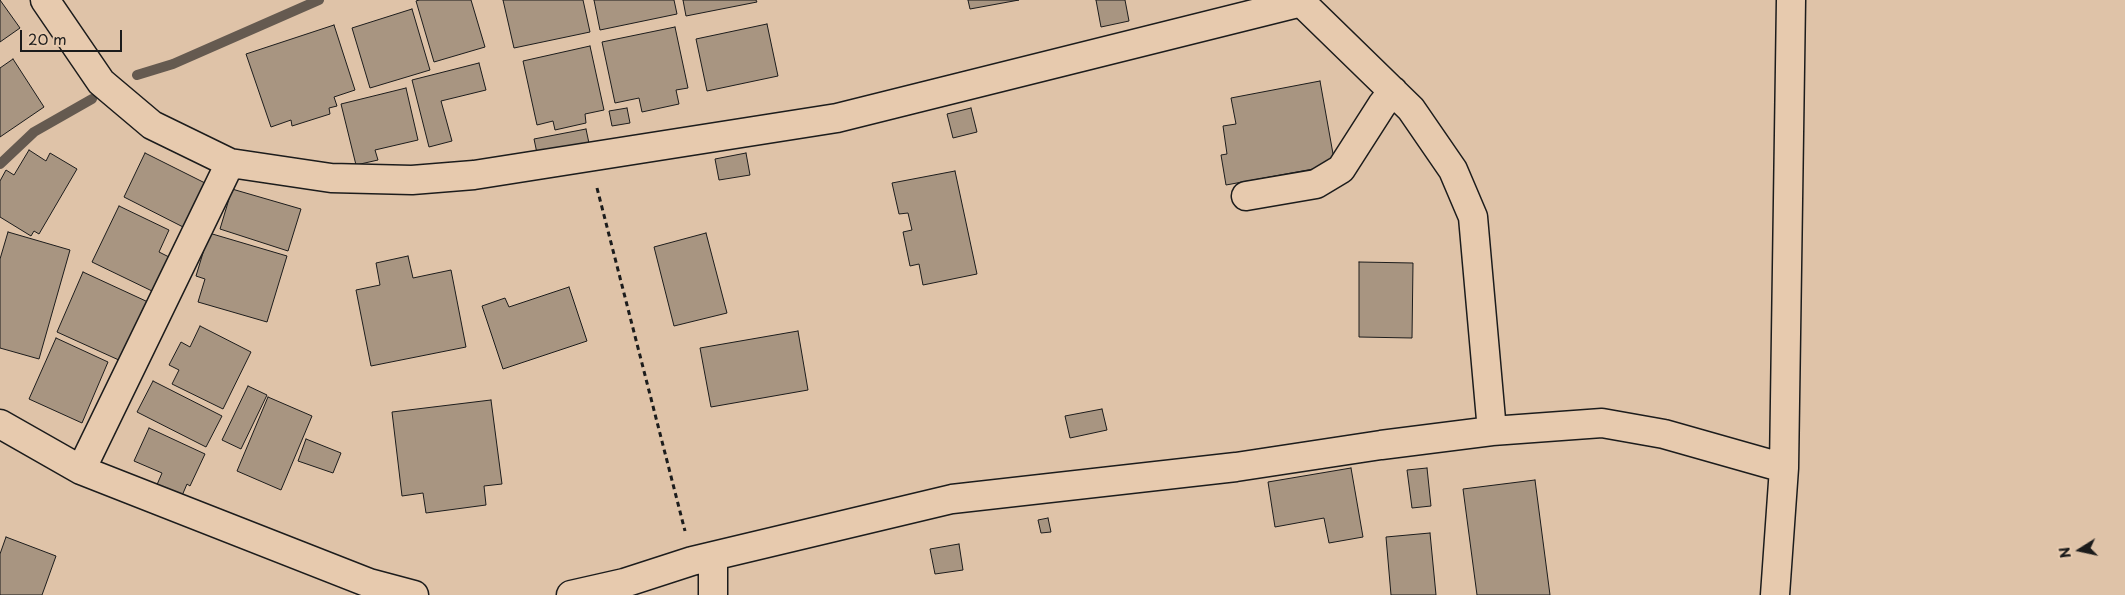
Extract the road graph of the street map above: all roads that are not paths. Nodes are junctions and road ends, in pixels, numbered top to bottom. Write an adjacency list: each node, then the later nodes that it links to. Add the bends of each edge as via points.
1 (45, 0): 5 (street, via 101,82 152,125)
2 (1791, 0): 9 (street)
3 (1301, 1): 4 (street); 5 (street, via 837,118 474,175 412,180 331,178)
4 (1393, 91): 6 (street, via 1341,169 1316,184); 8 (street, via 1411,108 1454,170 1473,217)
5 (230, 163): 10 (street)
6 (1246, 196)
7 (0, 424): 10 (street)
8 (1492, 431): 9 (street, via 1602,424 1664,434); 11 (street, via 1236,467 952,500)
9 (1784, 468): 15 (street)
10 (81, 470): 12 (street, via 369,583)
11 (703, 559): 13 (street); 14 (street)
12 (414, 595)
13 (571, 595)
14 (713, 595)
15 (1775, 595)

